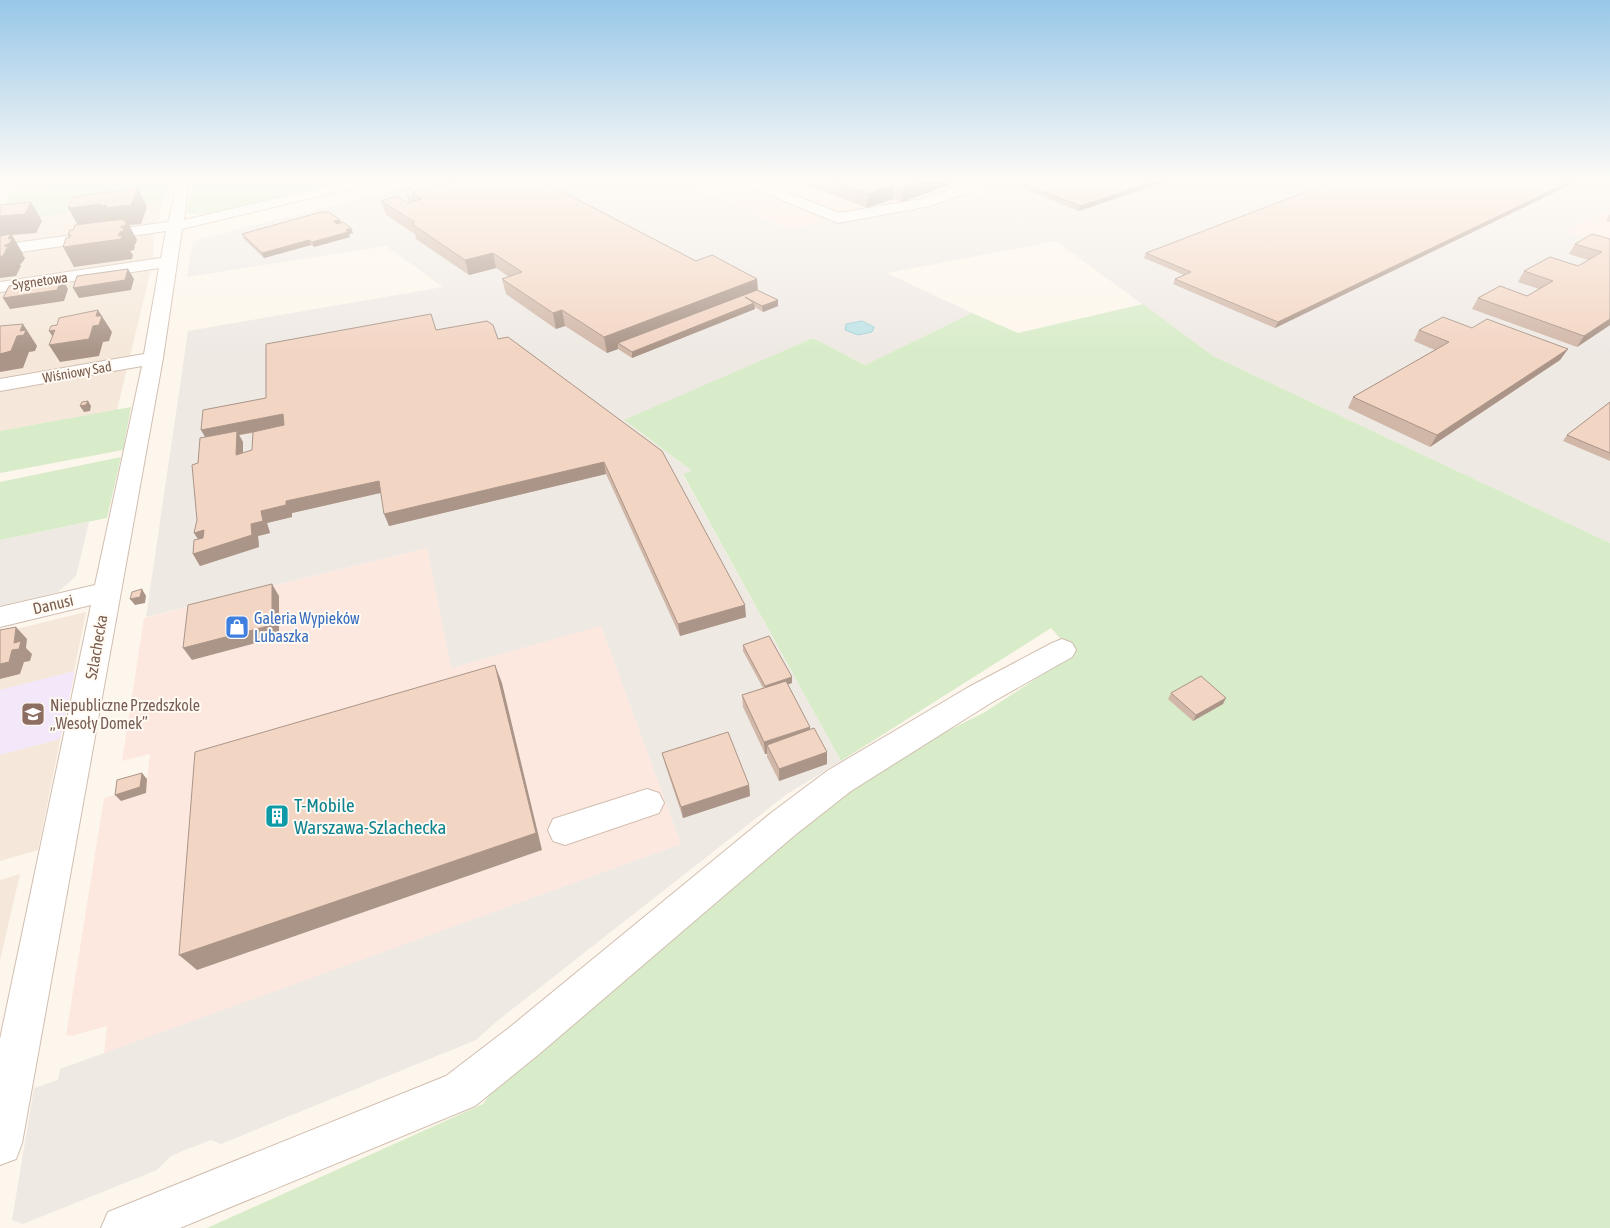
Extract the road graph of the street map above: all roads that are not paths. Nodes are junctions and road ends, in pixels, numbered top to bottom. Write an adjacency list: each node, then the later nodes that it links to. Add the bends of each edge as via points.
1 (85, 238): 3 (street)
2 (173, 238): 4 (street, Szlachecka)
3 (0, 250)
4 (168, 262): 5 (street, Sygnetowa); 6 (street, Szlachecka)
5 (0, 287)
6 (153, 358): 7 (street, Wiśniowy Sad); 8 (street, Szlachecka)
7 (0, 385)
8 (107, 592): 9 (street, Danusi); 13 (street, Szlachecka)
9 (0, 617)
10 (1062, 650): 14 (street, via 978,696 840,781 775,830 460,1091)
11 (646, 803): 12 (street)
12 (565, 830)
13 (0, 1143)
14 (124, 1228)

